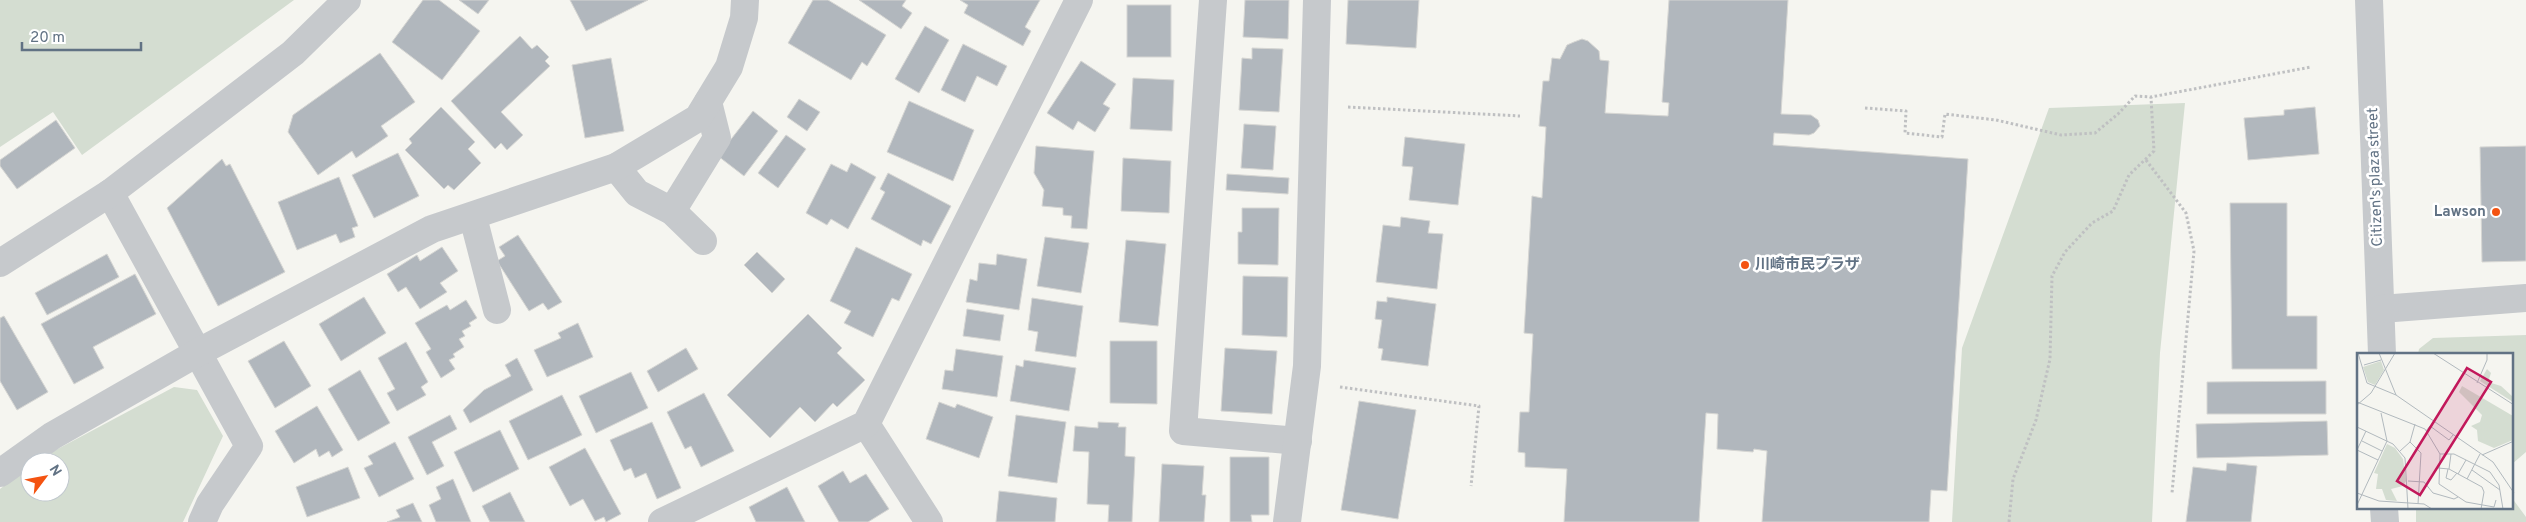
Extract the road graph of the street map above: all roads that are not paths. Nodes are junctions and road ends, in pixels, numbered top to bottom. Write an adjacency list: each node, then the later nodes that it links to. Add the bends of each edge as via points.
1 (347, 0): 9 (street, via 293,53)
2 (746, 0): 7 (street, via 744,18 729,66)
3 (1079, 0): 19 (street)
4 (1213, 0): 20 (street, via 1183,430)
5 (1318, 0): 20 (street, via 1305,383)
6 (2369, 0): 15 (street, Citizen's plaza street)
7 (708, 102): 8 (street, via 698,118); 10 (street, via 717,138)
8 (616, 167): 10 (street, via 637,193); 11 (street)
9 (110, 193): 13 (street); 17 (street)
10 (672, 211): 12 (street)
11 (473, 217): 16 (street); 17 (street, via 432,229)
12 (703, 241)
13 (0, 263)
14 (2526, 298): 15 (street)
15 (2382, 309): 18 (street, Citizen's plaza street)
16 (497, 310)
17 (197, 353): 21 (street, via 52,436); 22 (street, via 249,446 210,504)
18 (2382, 353)
19 (866, 424): 23 (street); 24 (street)
20 (1298, 441): 25 (street)
21 (0, 473)
22 (202, 522)
23 (662, 522)
24 (929, 522)
25 (1287, 522)

